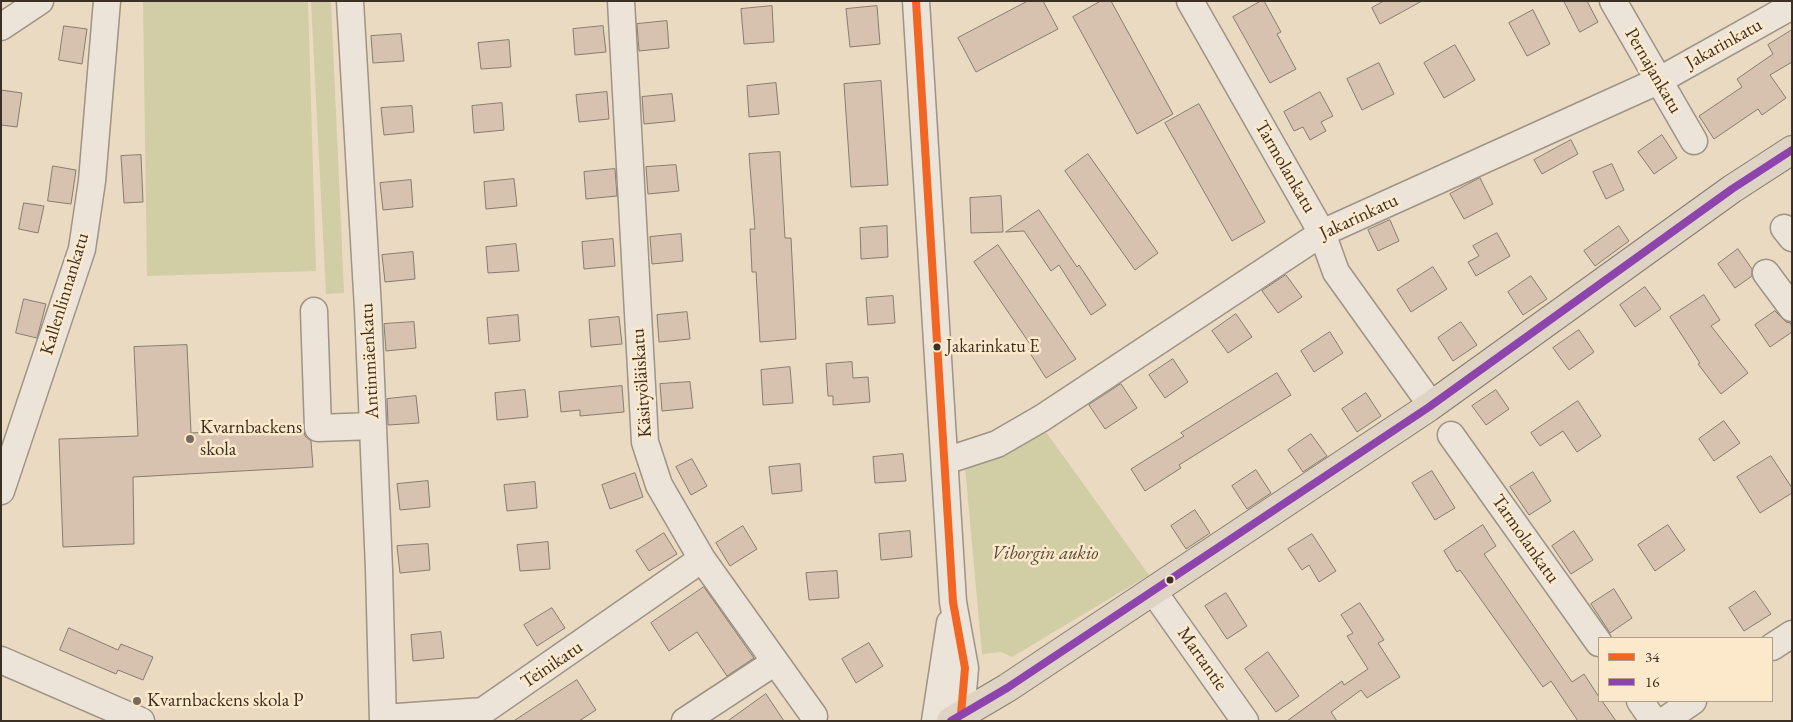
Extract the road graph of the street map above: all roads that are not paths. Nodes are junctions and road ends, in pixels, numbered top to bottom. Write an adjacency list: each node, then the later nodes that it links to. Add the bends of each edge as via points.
1 (40, 1): 9 (street)
2 (107, 1): 21 (street, Kallenlinnankatu, via 92,181 82,249)
3 (350, 1): 18 (street, Antinmäenkatu)
4 (621, 1): 22 (street, Käsityöläiskatu, via 645,442 659,485)
5 (916, 1): 20 (street)
6 (1190, 1): 13 (street, Tarmolankatu)
7 (1613, 1): 10 (street, Pernajankatu)
8 (1792, 6): 10 (street, Jakarinkatu)
9 (1, 27)
10 (1658, 81): 11 (street, Pernajankatu); 13 (street, Jakarinkatu)
11 (1694, 141)
12 (1792, 150): 17 (main road)
13 (1322, 233): 17 (street, Tarmolankatu, via 1336,272); 20 (street, Jakarinkatu, via 1042,418 997,444)
14 (1766, 273): 15 (street)
15 (1792, 308)
16 (314, 311): 18 (street, via 318,428)
17 (1430, 407): 33 (main road, via 1015,682)
18 (373, 426): 32 (street, Antinmäenkatu)
19 (1451, 435): 25 (street, Tarmolankatu)
20 (945, 461): 33 (street, via 953,602 965,668)
21 (1, 491)
22 (702, 559): 28 (street, Käsityöläiskatu); 32 (street, Teinikatu, via 484,711)
23 (1158, 598): 36 (street, Martantie)
24 (1792, 634): 26 (street)
25 (1598, 642)
26 (1773, 646)
27 (1, 660): 34 (street)
28 (775, 662): 31 (street, Käsityöläiskatu); 35 (street)
29 (1641, 702): 37 (street)
30 (1691, 702): 38 (street)
31 (814, 716)
32 (383, 719)
33 (953, 719)
34 (141, 721)
35 (685, 721)
36 (1245, 721)
37 (1654, 721)
38 (1664, 721)

